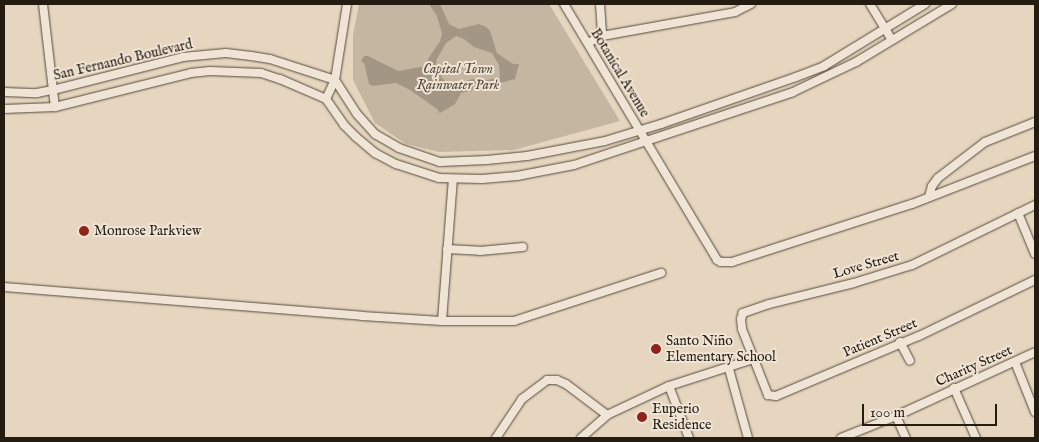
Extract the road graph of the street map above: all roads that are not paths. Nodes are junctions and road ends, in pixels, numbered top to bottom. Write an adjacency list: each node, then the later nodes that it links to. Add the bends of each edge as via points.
1 (43, 4): 15 (street)
2 (347, 4): 14 (street)
3 (564, 4): 13 (street, Botanical Avenue)
4 (600, 4): 11 (street)
5 (751, 4): 9 (street)
6 (870, 4): 10 (street)
7 (925, 4): 10 (street)
8 (952, 4): 12 (street)
9 (735, 8): 11 (street)
10 (885, 28): 12 (street); 21 (street, via 824,66)
11 (602, 36): 13 (street)
12 (892, 40): 22 (street, via 856,62 793,92)
13 (588, 43): 21 (street, Botanical Avenue)
14 (335, 80): 15 (street, San Fernando Boulevard, via 270,59 226,54 183,57); 17 (street); 21 (street, via 357,114 375,134 399,148 440,162 527,156 583,146)
15 (53, 90): 16 (street, San Fernando Boulevard); 18 (street)
16 (4, 92)
17 (326, 99): 18 (street, San Fernando Boulevard, via 261,73 210,70); 24 (street, via 344,125 376,153 417,172)
18 (55, 107): 19 (street, San Fernando Boulevard)
19 (4, 109)
20 (1035, 122): 25 (street, via 985,142 938,178)
21 (640, 130): 22 (street, Botanical Avenue)
22 (646, 142): 24 (street, via 574,165 517,176); 25 (street, Botanical Avenue, via 721,262 732,262)
23 (1035, 156): 25 (street)
24 (453, 179): 29 (street)
25 (929, 197)
26 (1035, 205): 27 (street, Love Street)
27 (1018, 214): 30 (street); 37 (street, Love Street, via 912,265 743,313 742,329)
28 (523, 248): 29 (street)
29 (447, 249): 34 (street)
30 (1035, 254)
31 (661, 273): 34 (street, via 514,321)
32 (1035, 280): 35 (street, Patient Street)
33 (4, 287): 34 (street)
34 (442, 321)
35 (900, 342): 37 (street, Patient Street, via 776,396 768,395); 38 (street)
36 (1035, 352): 39 (street, Charity Street)
37 (753, 359): 40 (street)
38 (910, 361)
39 (1015, 362): 42 (street, Charity Street); 43 (street)
40 (729, 368): 41 (street); 49 (street)
41 (669, 386): 44 (street); 48 (street)
42 (954, 388): 45 (street, Charity Street); 52 (street)
43 (1035, 412)
44 (607, 415): 46 (street, via 566,384 547,380 522,399); 47 (street)
45 (896, 416): 50 (street, Charity Street); 51 (street)
46 (496, 438)
47 (581, 438)
48 (689, 438)
49 (748, 438)
50 (841, 438)
51 (906, 438)
52 (976, 438)

